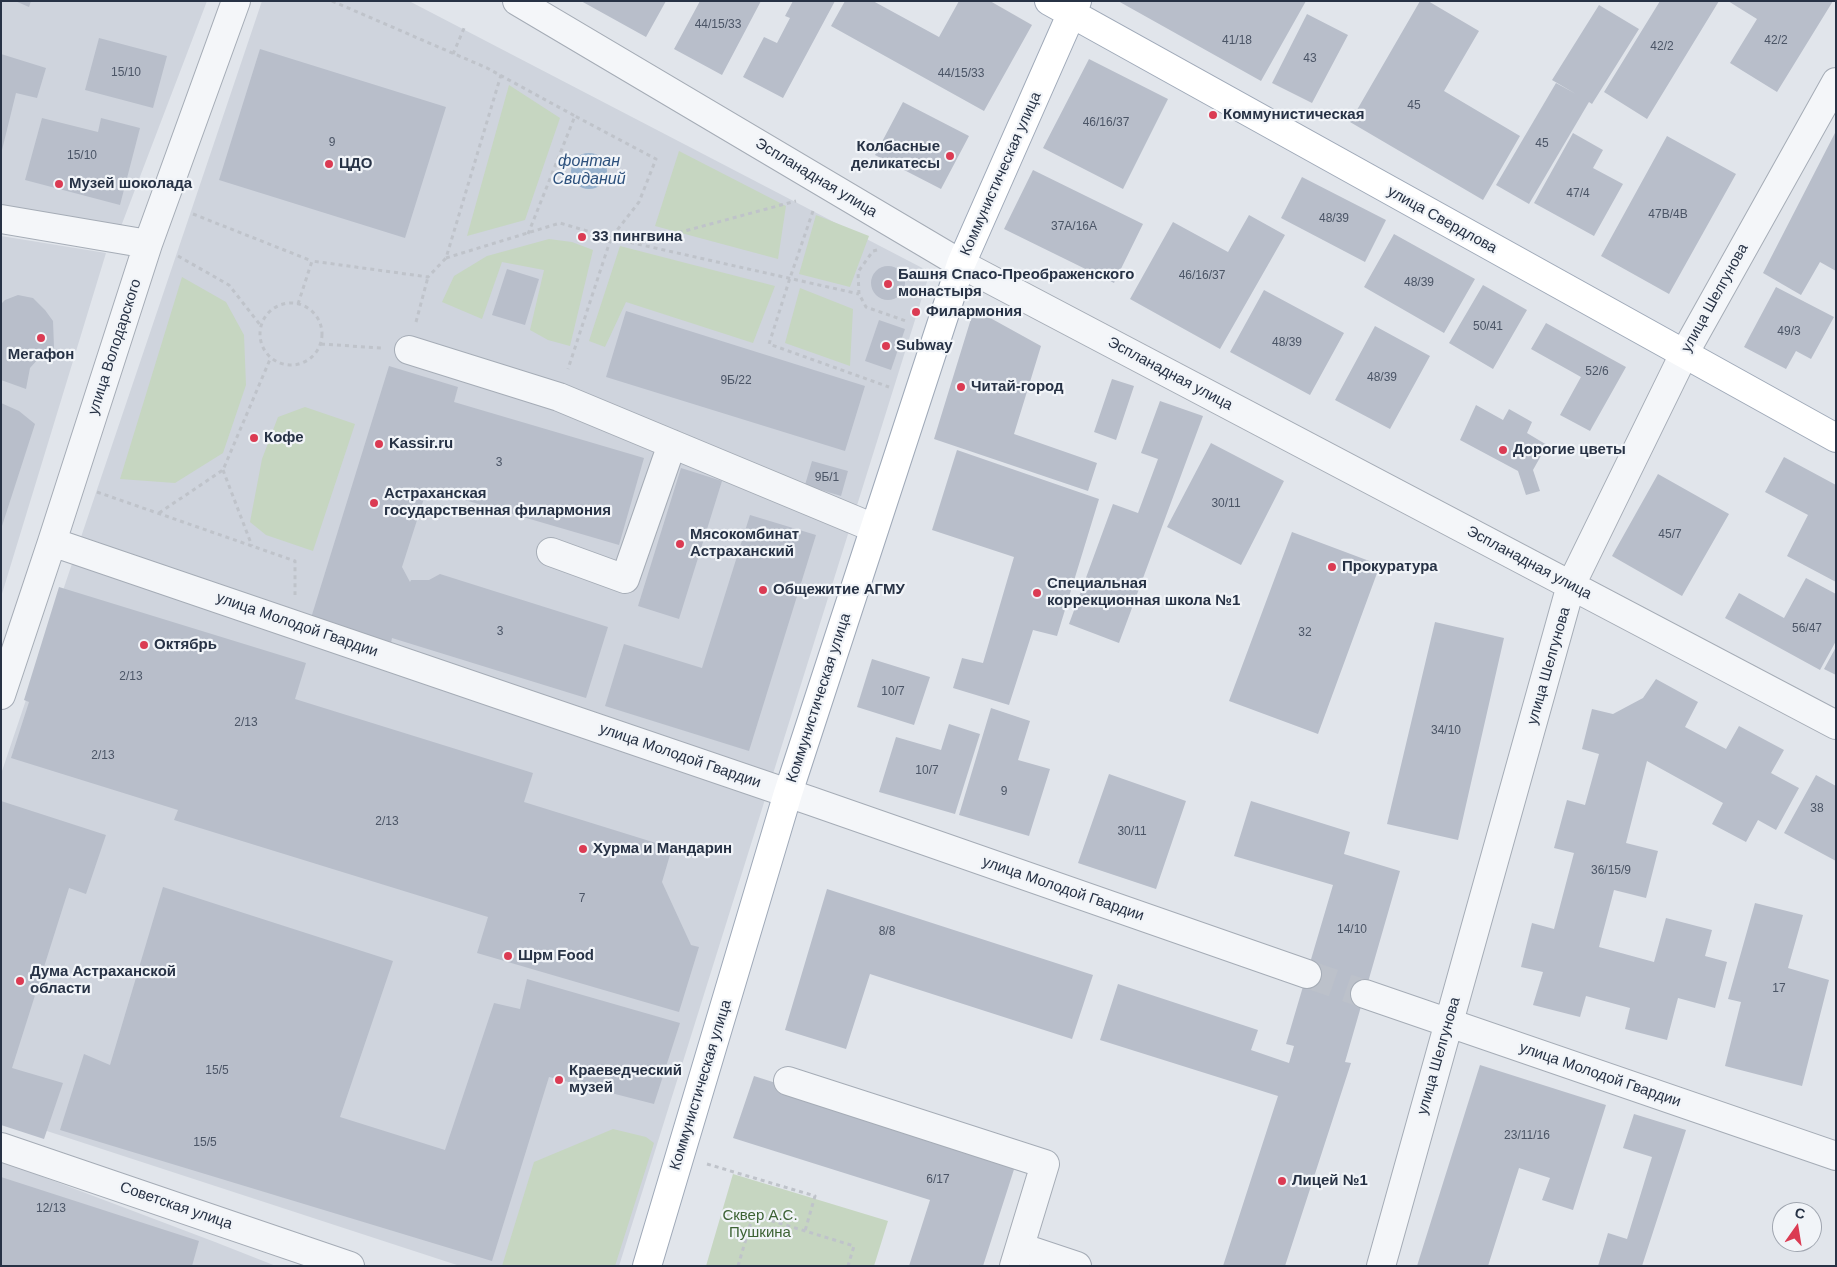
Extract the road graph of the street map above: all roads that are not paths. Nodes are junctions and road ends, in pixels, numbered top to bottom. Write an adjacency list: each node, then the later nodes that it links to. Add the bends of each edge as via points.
1 (236, 1): 6 (street, улица Володарского)
2 (517, 1): 7 (street, Эспланадная улица)
3 (1066, 6): 7 (main road, Коммунистическая улица); 9 (main road, улица Свердлова)
4 (1836, 82): 9 (street, улица Шелгунова)
5 (1, 219): 6 (street)
6 (148, 244): 13 (street, улица Володарского)
7 (961, 264): 12 (main road, Коммунистическая улица); 15 (street, Эспланадная улица)
8 (409, 350): 11 (street, via 558,397)
9 (1684, 354): 10 (main road, улица Свердлова); 15 (street, улица Шелгунова)
10 (1836, 438)
11 (672, 444): 12 (street); 14 (street, via 625,579)
12 (874, 528): 18 (main road, Коммунистическая улица)
13 (52, 542): 16 (street, улица Володарского); 18 (street, улица Молодой Гвардии)
14 (551, 552)
15 (1571, 585): 17 (street, Эспланадная улица); 21 (street, улица Шелгунова)
16 (1, 695)
17 (1836, 725)
18 (788, 793): 19 (street, улица Молодой Гвардии); 27 (main road, Коммунистическая улица)
19 (1307, 974)
20 (1365, 994): 21 (street, улица Молодой Гвардии)
21 (1449, 1022): 24 (street, улица Молодой Гвардии); 29 (street, улица Шелгунова)
22 (788, 1081): 25 (street, via 1044,1164)
23 (1, 1147): 26 (street, Советская улица)
24 (1836, 1156)
25 (1017, 1256): 28 (street)
26 (350, 1266)
27 (647, 1266)
28 (1077, 1266)
29 (1381, 1266)

